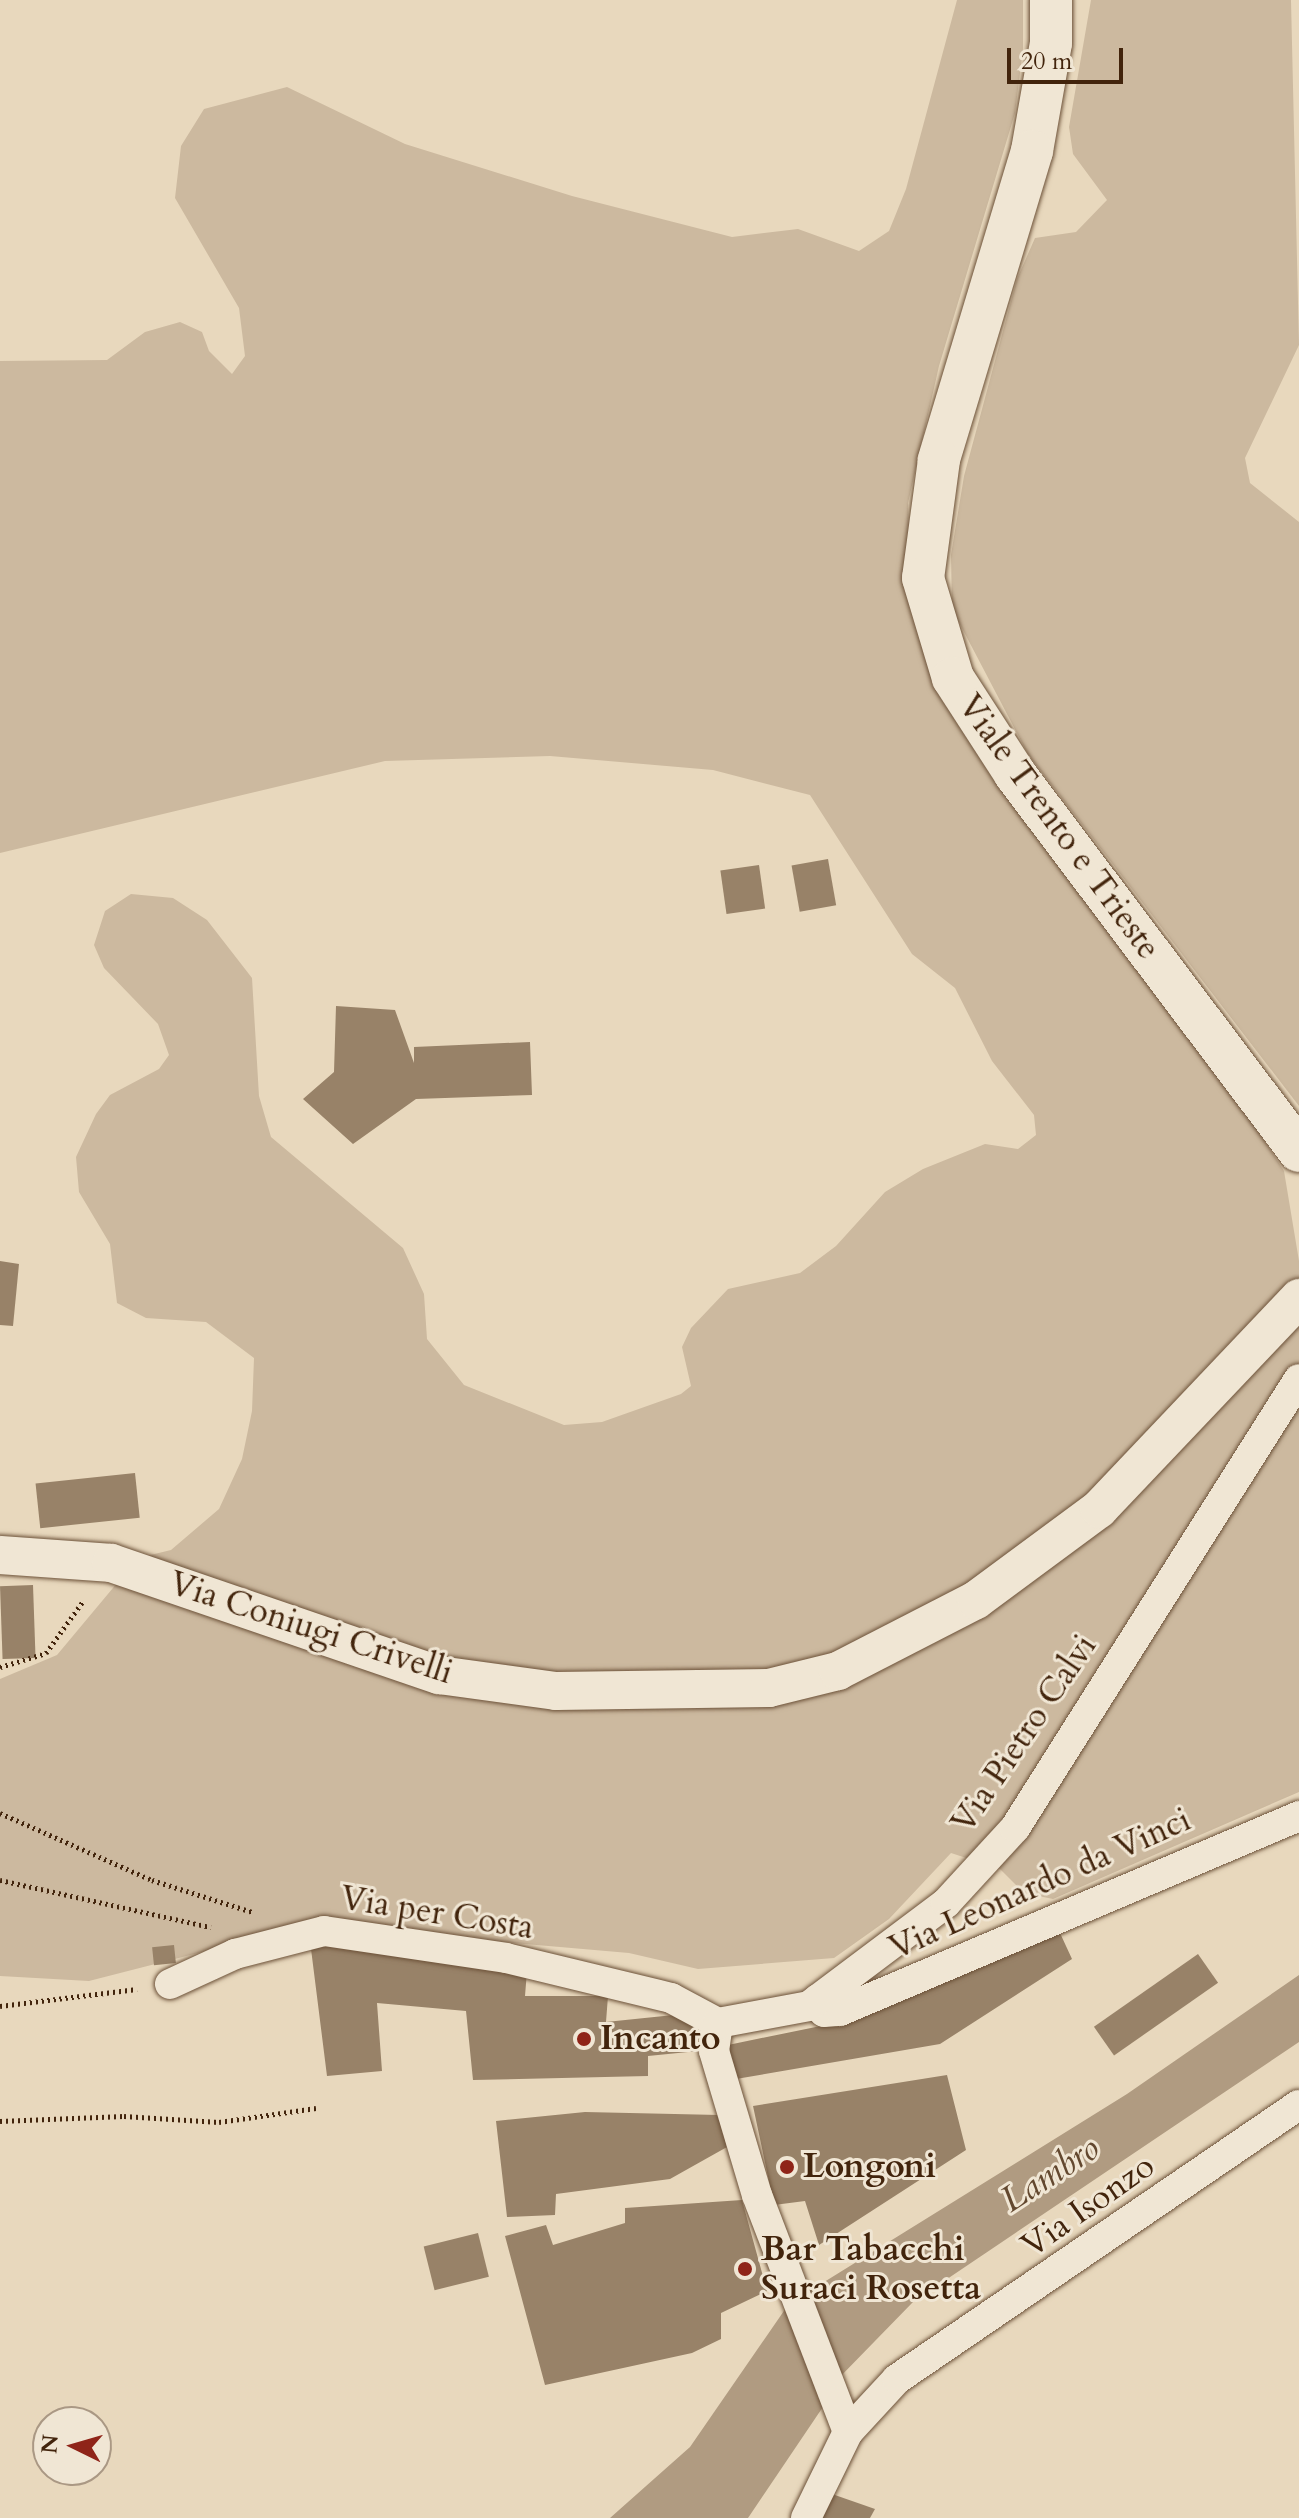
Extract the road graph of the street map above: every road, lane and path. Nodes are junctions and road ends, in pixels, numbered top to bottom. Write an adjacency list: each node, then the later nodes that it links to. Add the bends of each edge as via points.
1 (1051, 0): 2 (main road, Viale Trento e Trieste, via 1051,43 1032,151 939,460 923,578 953,678 1015,774)
2 (1299, 1151)
3 (1299, 1298): 6 (street, Via Coniugi Crivelli, via 1099,1509 976,1600 838,1671 769,1688 556,1691 439,1675)
4 (1299, 1379): 14 (street, Via Pietro Calvi, via 1015,1828 946,1903)
5 (0, 1555): 6 (street, Via Coniugi Crivelli)
6 (111, 1563): 7 (path, via 46,1653)
7 (0, 1667)
8 (0, 1813): 11 (path, via 152,1880)
9 (1299, 1816): 14 (street, Via Leonardo da Vinci, via 1170,1866 1056,1925 840,2011 824,2012)
10 (0, 1880): 12 (path)
11 (266, 1915)
12 (217, 1928)
13 (170, 1984): 15 (path); 16 (street, Via per Costa, via 235,1954 324,1931 506,1958 671,1998)
14 (818, 1999): 16 (street, Via Pietro Calvi)
15 (0, 2006)
16 (718, 2023): 20 (street, via 714,2051 727,2094 794,2300)
17 (1299, 2105): 20 (street, Via Isonzo, via 897,2379)
18 (316, 2108): 19 (path, via 219,2122 124,2116)
19 (0, 2121)
20 (848, 2432): 21 (street, Via Isonzo)
21 (806, 2518)

